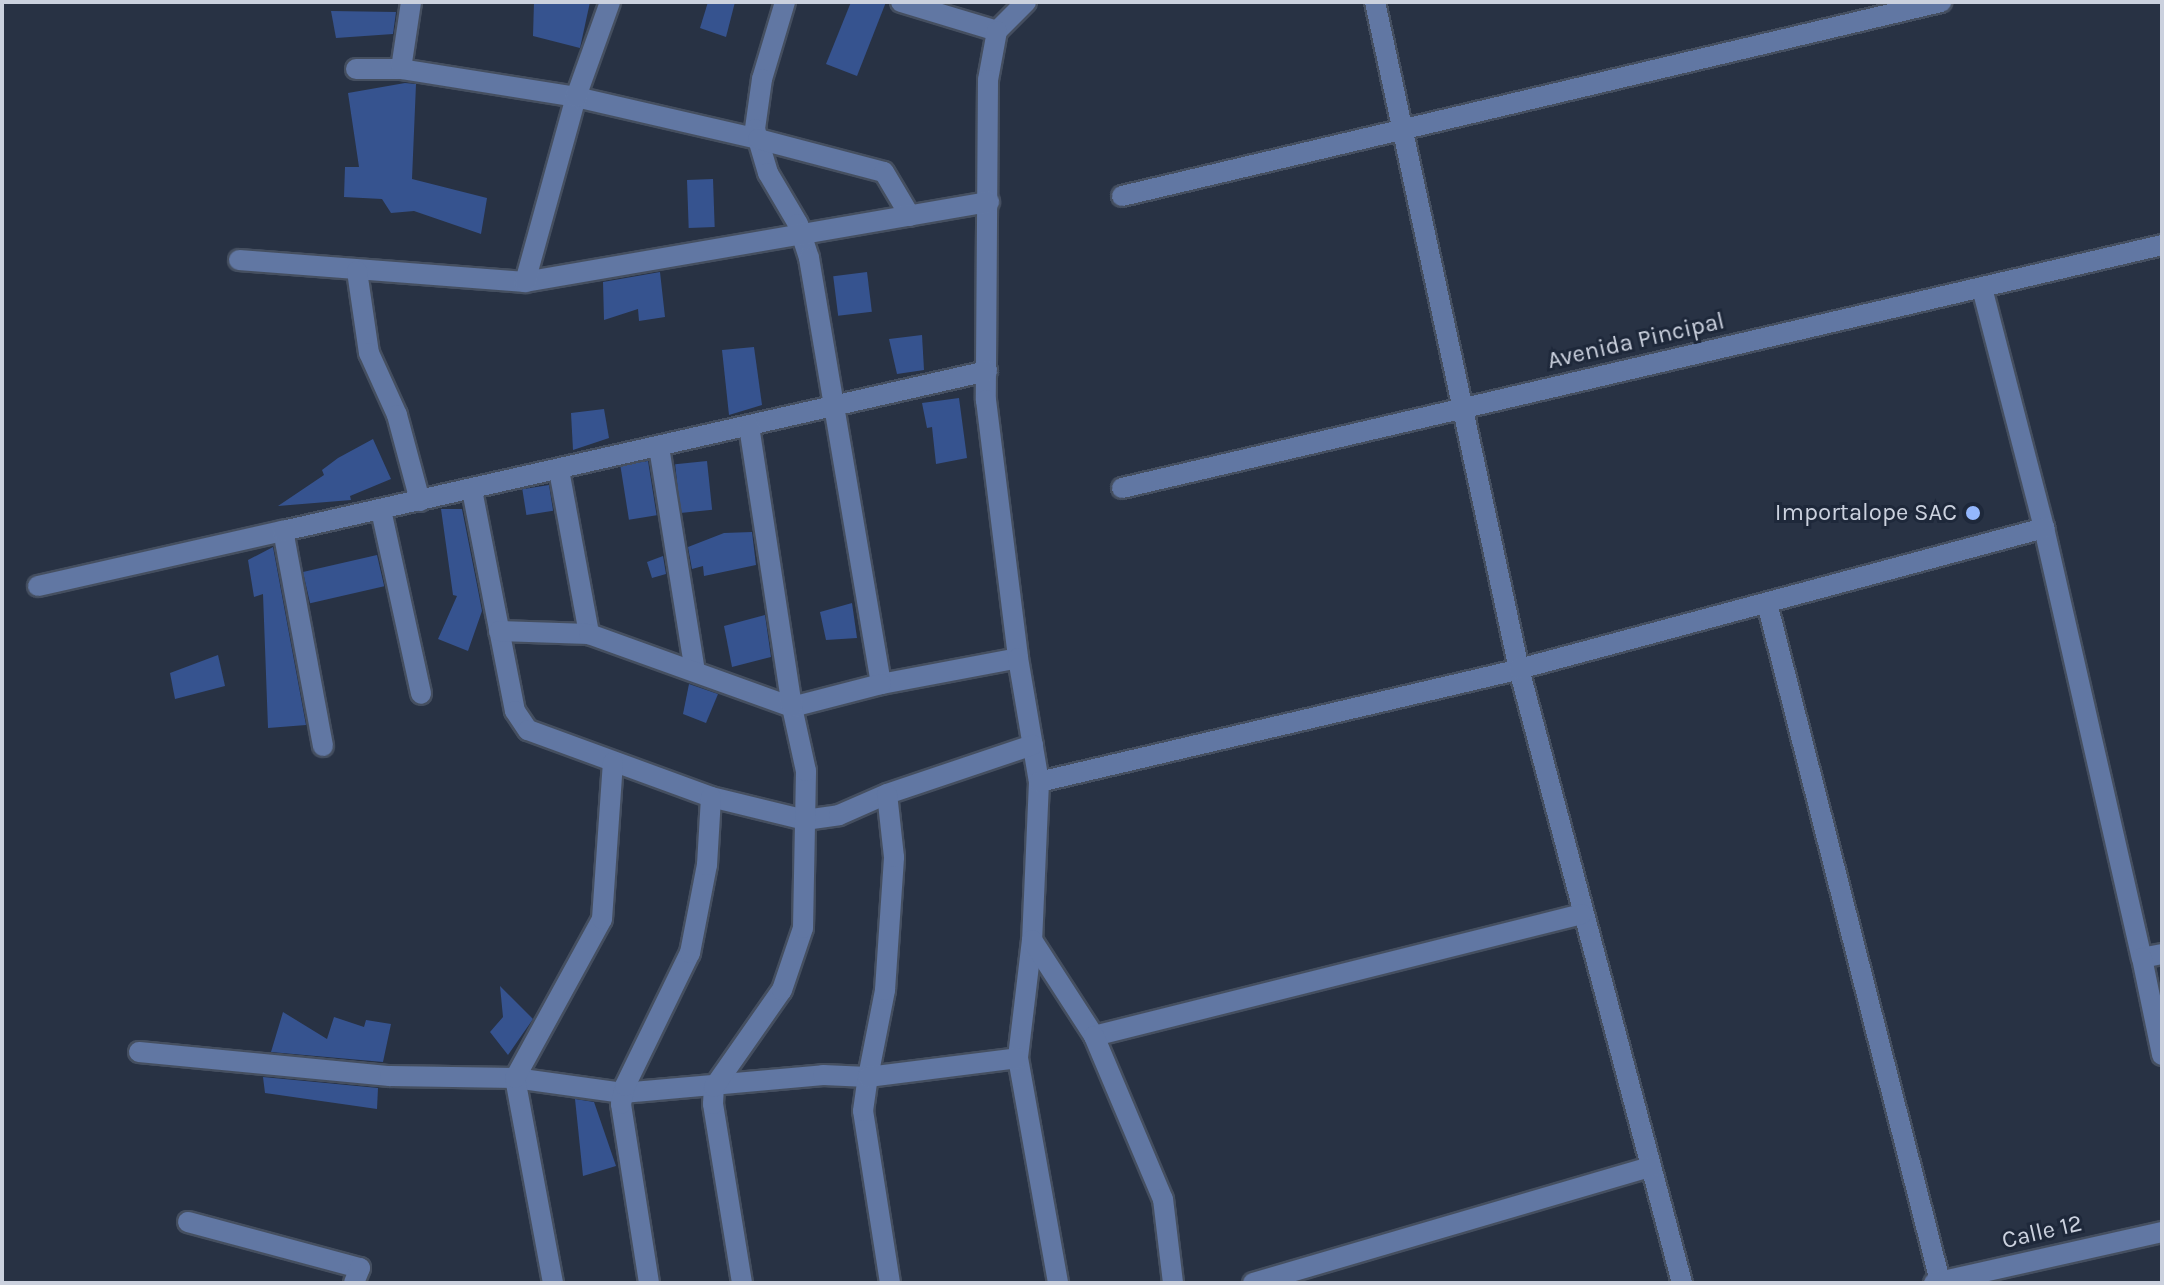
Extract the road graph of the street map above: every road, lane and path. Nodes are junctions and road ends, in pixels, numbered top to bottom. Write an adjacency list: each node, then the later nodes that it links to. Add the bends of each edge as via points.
1 (411, 2): 10 (street)
2 (610, 2): 11 (street)
3 (785, 2): 13 (street, via 762,79)
4 (901, 2): 8 (street)
5 (1026, 2): 8 (street)
6 (1375, 2): 12 (street)
7 (1941, 2): 12 (street)
8 (997, 31): 15 (street, via 988,80)
9 (356, 69): 10 (street)
10 (401, 69): 11 (street)
11 (576, 97): 13 (street); 21 (street)
12 (1402, 131): 14 (street); 25 (street)
13 (758, 139): 16 (street, via 884,172); 17 (street, via 768,173)
14 (1122, 196)
15 (989, 202): 16 (street); 23 (street)
16 (910, 216): 17 (street)
17 (801, 236): 21 (street); 24 (street)
18 (2162, 245): 22 (street, Avenida Pincipal)
19 (239, 260): 20 (street)
20 (357, 271): 21 (street); 31 (street, via 369,353 397,415)
21 (525, 282)
22 (1982, 288): 25 (street, Avenida Pincipal); 33 (street)
23 (987, 371): 24 (street); 39 (street, via 986,400)
24 (834, 407): 26 (street); 42 (street)
25 (1465, 407): 29 (street, Avenida Pincipal); 40 (street)
26 (749, 427): 27 (street); 44 (street)
27 (659, 447): 28 (street); 41 (street)
28 (559, 470): 30 (street); 38 (street)
29 (1122, 488)
30 (472, 490): 31 (street); 37 (street)
31 (420, 501): 32 (street)
32 (381, 510): 34 (street); 43 (street)
33 (2044, 528): 36 (street); 54 (street)
34 (283, 531): 35 (street); 46 (street)
35 (38, 586)
36 (1767, 603): 40 (street); 66 (street)
37 (499, 631): 38 (street); 47 (street, via 515,711 528,730)
38 (589, 634): 41 (street)
39 (1018, 658): 42 (street); 45 (street)
40 (1519, 669): 48 (street); 52 (street)
41 (695, 671): 44 (street)
42 (881, 684): 44 (street)
43 (421, 694)
44 (792, 707): 51 (street, via 806,771)
45 (1033, 745): 48 (street); 49 (street)
46 (323, 746)
47 (613, 762): 50 (street); 60 (street, via 602,919)
48 (1039, 782): 53 (street)
49 (887, 794): 51 (street, via 839,815); 59 (street, via 894,857 887,960)
50 (711, 797): 51 (street); 62 (street, via 707,865 690,953)
51 (805, 820): 61 (street, via 803,928 782,990)
52 (1582, 914): 55 (street); 63 (street)
53 (1032, 940): 55 (street); 58 (street)
54 (2152, 956): 57 (street)
55 (1094, 1036): 73 (street, via 1163,1199)
56 (139, 1052): 60 (street, via 390,1076)
57 (2162, 1055)
58 (1018, 1058): 59 (street); 72 (street)
59 (868, 1077): 61 (street, via 823,1075); 71 (street, via 863,1111)
60 (515, 1078): 62 (street); 68 (street)
61 (714, 1087): 62 (street); 70 (street)
62 (623, 1093): 69 (street)
63 (1650, 1167): 74 (street); 75 (street)
64 (188, 1222): 67 (street, via 360,1268)
65 (2162, 1232): 66 (street, Calle 12)
66 (1937, 1282)
67 (354, 1283)
68 (553, 1283)
69 (649, 1283)
70 (742, 1283)
71 (890, 1283)
72 (1058, 1283)
73 (1173, 1283)
74 (1253, 1283)
75 (1682, 1283)

